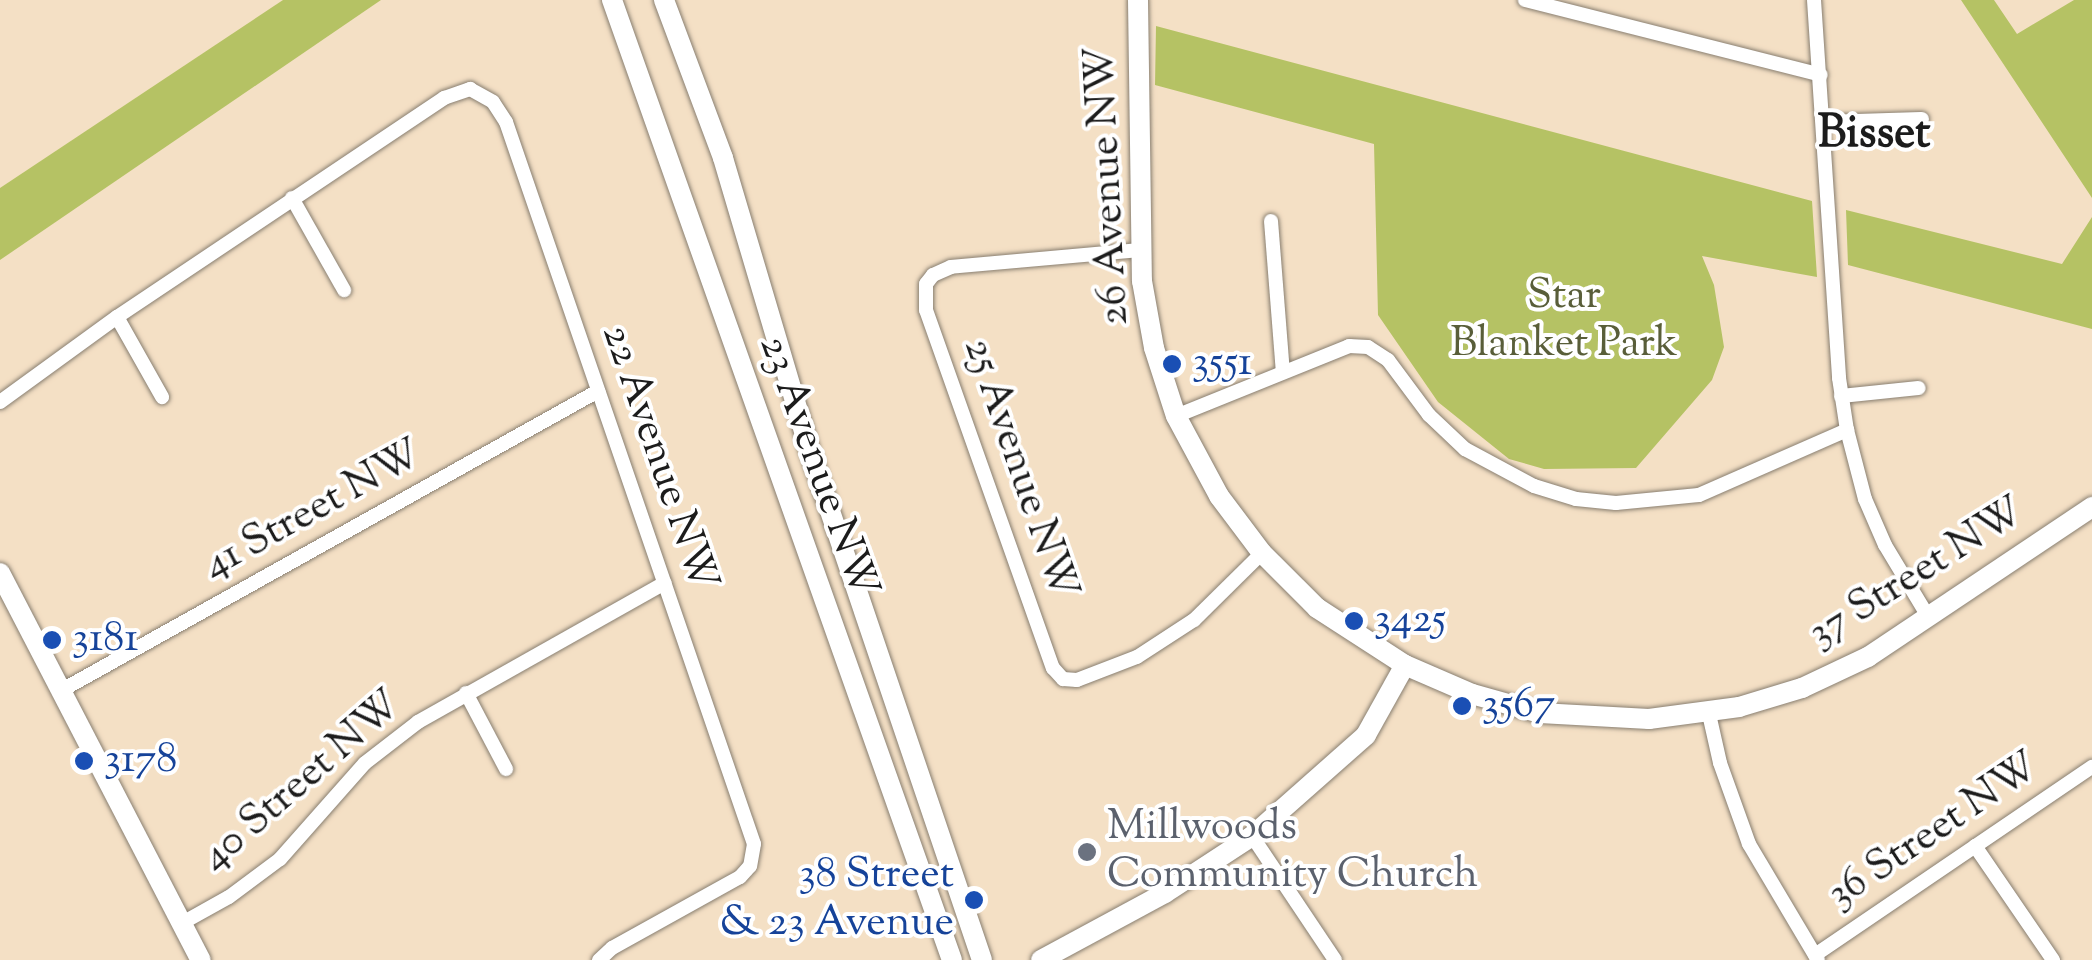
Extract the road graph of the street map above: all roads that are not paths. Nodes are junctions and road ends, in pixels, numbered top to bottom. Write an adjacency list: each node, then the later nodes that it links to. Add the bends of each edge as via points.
1 (612, 0): 41 (street, 23 Avenue NW)
2 (664, 0): 42 (street, 23 Avenue NW, via 723,158 809,450)
3 (1138, 0): 12 (street, 26 Avenue NW)
4 (1525, 0): 6 (street)
5 (1814, 0): 7 (street)
6 (1588, 8): 7 (street)
7 (1821, 75): 9 (street)
8 (1922, 119): 9 (street)
9 (1823, 122): 18 (street)
10 (292, 198): 13 (street); 14 (street); 17 (street, 22 Avenue NW, via 452,93 478,90 506,122)
11 (1271, 221): 15 (street)
12 (1140, 250): 21 (street, 26 Avenue NW, via 1151,331); 24 (street, 25 Avenue NW, via 951,267 929,278 926,310 1048,658 1063,678 1090,678 1162,642)
13 (344, 290)
14 (117, 317): 19 (street); 20 (street)
15 (1283, 372): 21 (street); 22 (street, via 1349,346 1368,346 1465,449 1534,486 1596,502 1699,496)
16 (1918, 388): 18 (street)
17 (598, 391): 26 (street, 22 Avenue NW); 29 (street, 41 Street NW)
18 (1841, 396): 22 (street)
19 (162, 397)
20 (0, 402)
21 (1176, 416): 24 (street, 26 Avenue NW, via 1218,496)
22 (1846, 430): 27 (street, via 1884,545)
23 (2092, 507): 27 (street, 37 Street NW)
24 (1262, 553): 28 (street, 26 Avenue NW, via 1317,608)
25 (0, 574): 29 (street)
26 (664, 583): 30 (street, 40 Street NW); 40 (street, 22 Avenue NW, via 752,837 752,859 731,883)
27 (1929, 618): 32 (street, 37 Street NW, via 1836,673)
28 (1405, 665): 31 (street, 26 Avenue NW, via 1472,694); 35 (street, via 1366,734)
29 (62, 690): 37 (street)
30 (466, 693): 34 (street, 40 Street NW); 37 (street, 40 Street NW, via 378,750 280,859)
31 (1540, 712): 32 (street, 37 Street NW, via 1618,720)
32 (1709, 714): 38 (street, via 1742,828)
33 (2092, 767): 36 (street, 36 Street NW)
34 (506, 769)
35 (1252, 836): 43 (street, via 1178,886); 44 (street)
36 (1975, 846): 38 (street, 36 Street NW); 45 (street)
37 (184, 922): 39 (street)
38 (1816, 958)
39 (201, 960)
40 (600, 960)
41 (952, 960)
42 (982, 960)
43 (1041, 960)
44 (1335, 960)
45 (2052, 960)

